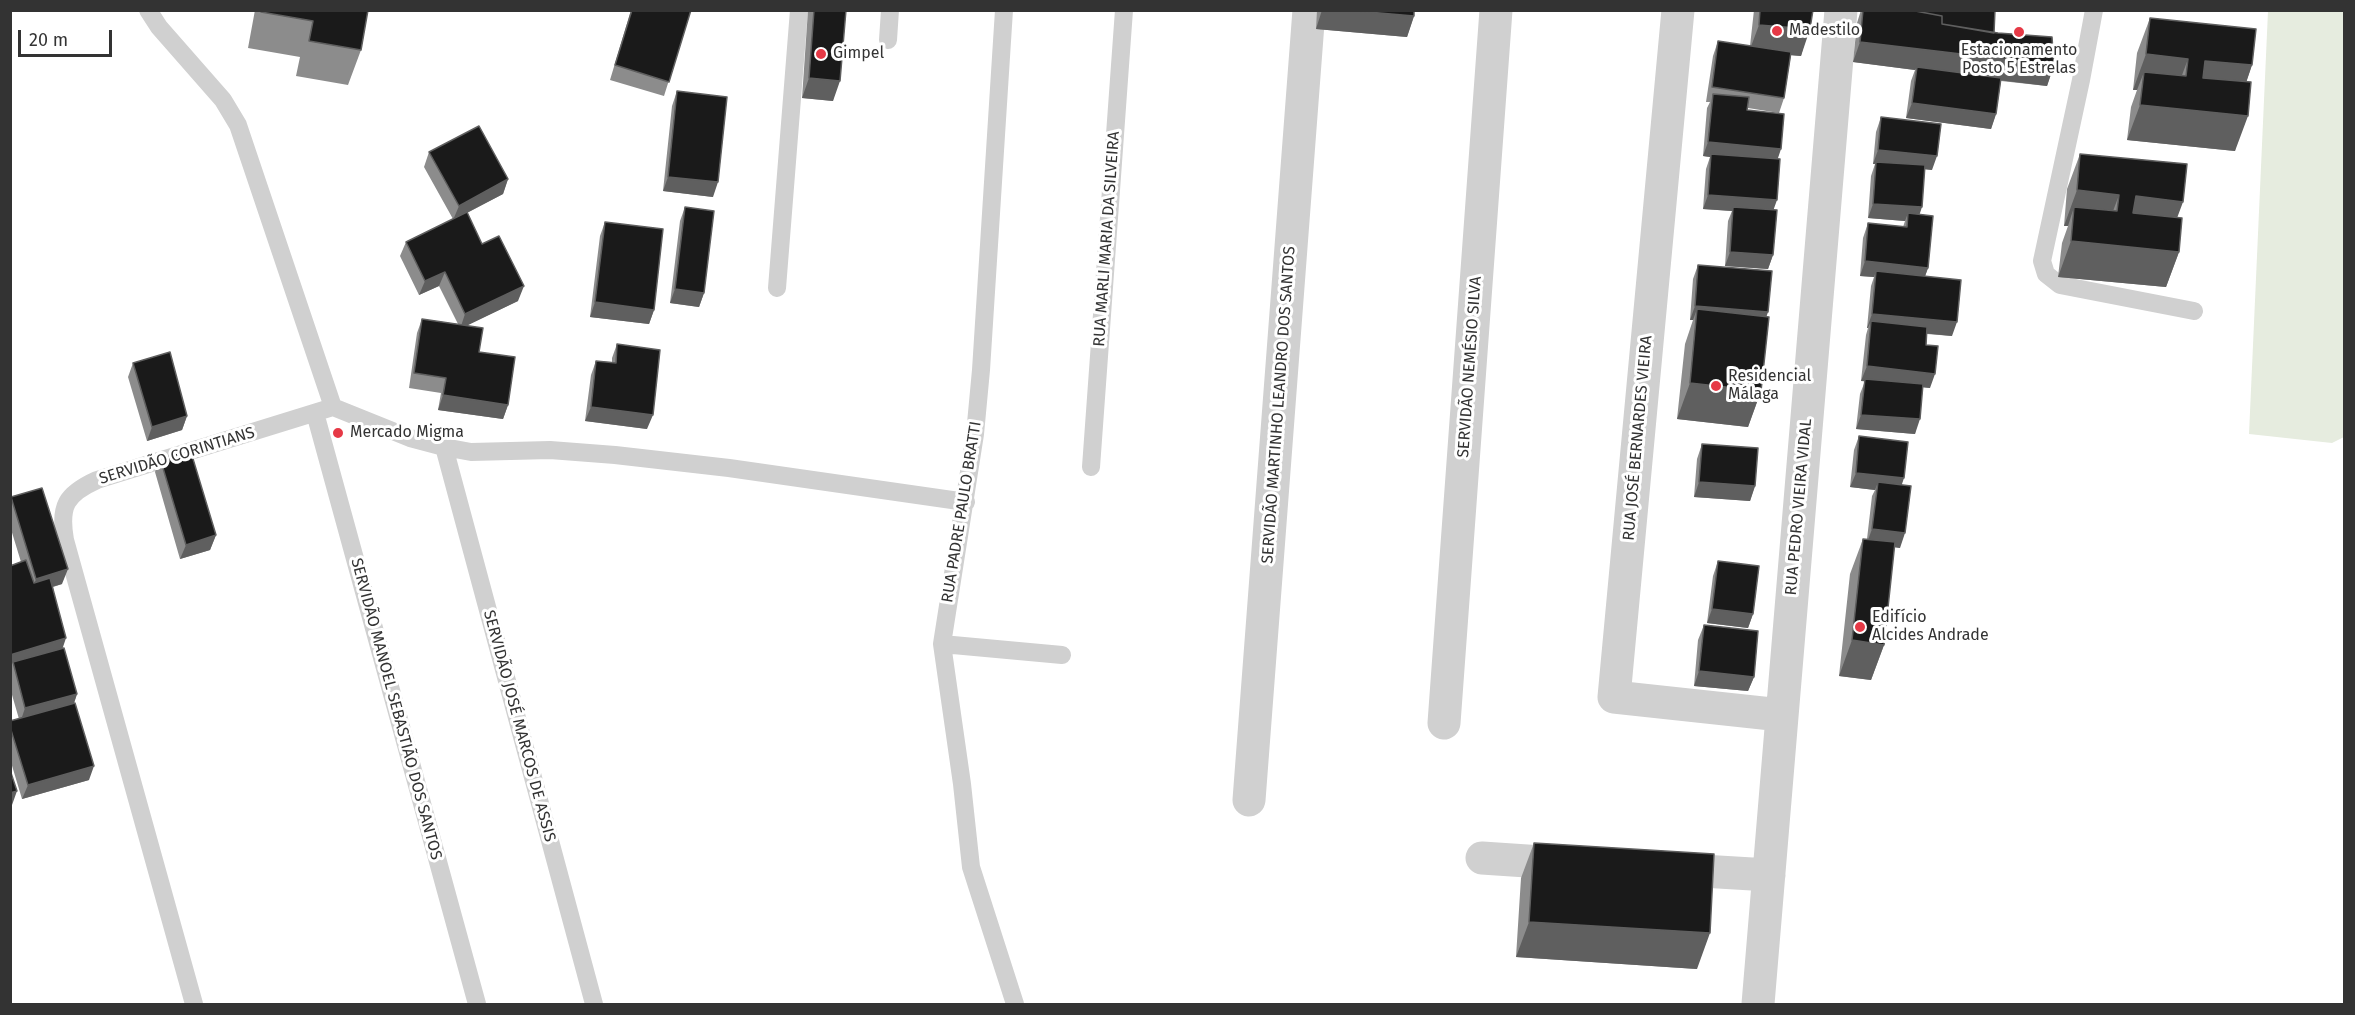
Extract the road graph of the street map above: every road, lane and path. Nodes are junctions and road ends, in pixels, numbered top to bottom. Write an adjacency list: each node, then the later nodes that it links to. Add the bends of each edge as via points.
1 (148, 10): 14 (lane, via 223,100 238,125)
2 (799, 10): 12 (lane)
3 (890, 10): 11 (lane)
4 (1004, 10): 18 (lane, RUA PADRE PAULO BRATTI, via 981,370)
5 (1124, 10): 17 (lane, RUA MARLI MARIA DA SILVEIRA)
6 (1309, 10): 23 (street, SERVIDÃO MARTINHO LEANDRO DOS SANTOS)
7 (1496, 10): 22 (street, SERVIDÃO NEMÉSIO SILVA)
8 (1678, 10): 21 (street, RUA JOSÉ BERNARDES VIEIRA, via 1614,697)
9 (1841, 10): 21 (street, RUA PEDRO VIEIRA VIDAL)
10 (2094, 10): 13 (lane, via 2042,261 2046,274 2060,285)
11 (888, 40)
12 (777, 288)
13 (2194, 311)
14 (333, 407): 15 (lane, SERVIDÃO CORINTIANS); 16 (lane, via 410,438)
15 (315, 413): 28 (lane, SERVIDÃO CORINTIANS, via 97,480 81,487 66,502 61,520); 29 (lane, SERVIDÃO MANOEL SEBASTIÃO DOS SANTOS)
16 (444, 447): 18 (lane, via 471,452 550,450 615,455); 30 (lane, SERVIDÃO JOSÉ MARCOS DE ASSIS)
17 (1091, 467)
18 (966, 502): 19 (lane, RUA PADRE PAULO BRATTI)
19 (942, 644): 20 (lane); 31 (lane, RUA PADRE PAULO BRATTI, via 971,867)
20 (1062, 655)
21 (1781, 715): 27 (street, RUA PEDRO VIEIRA VIDAL)
22 (1444, 723)
23 (1249, 800)
24 (1482, 858): 25 (street)
25 (1596, 865)
26 (1642, 868): 27 (street)
27 (1768, 875): 32 (street, RUA PEDRO VIEIRA VIDAL)
28 (194, 1005)
29 (477, 1005)
30 (594, 1005)
31 (1015, 1005)
32 (1758, 1005)

